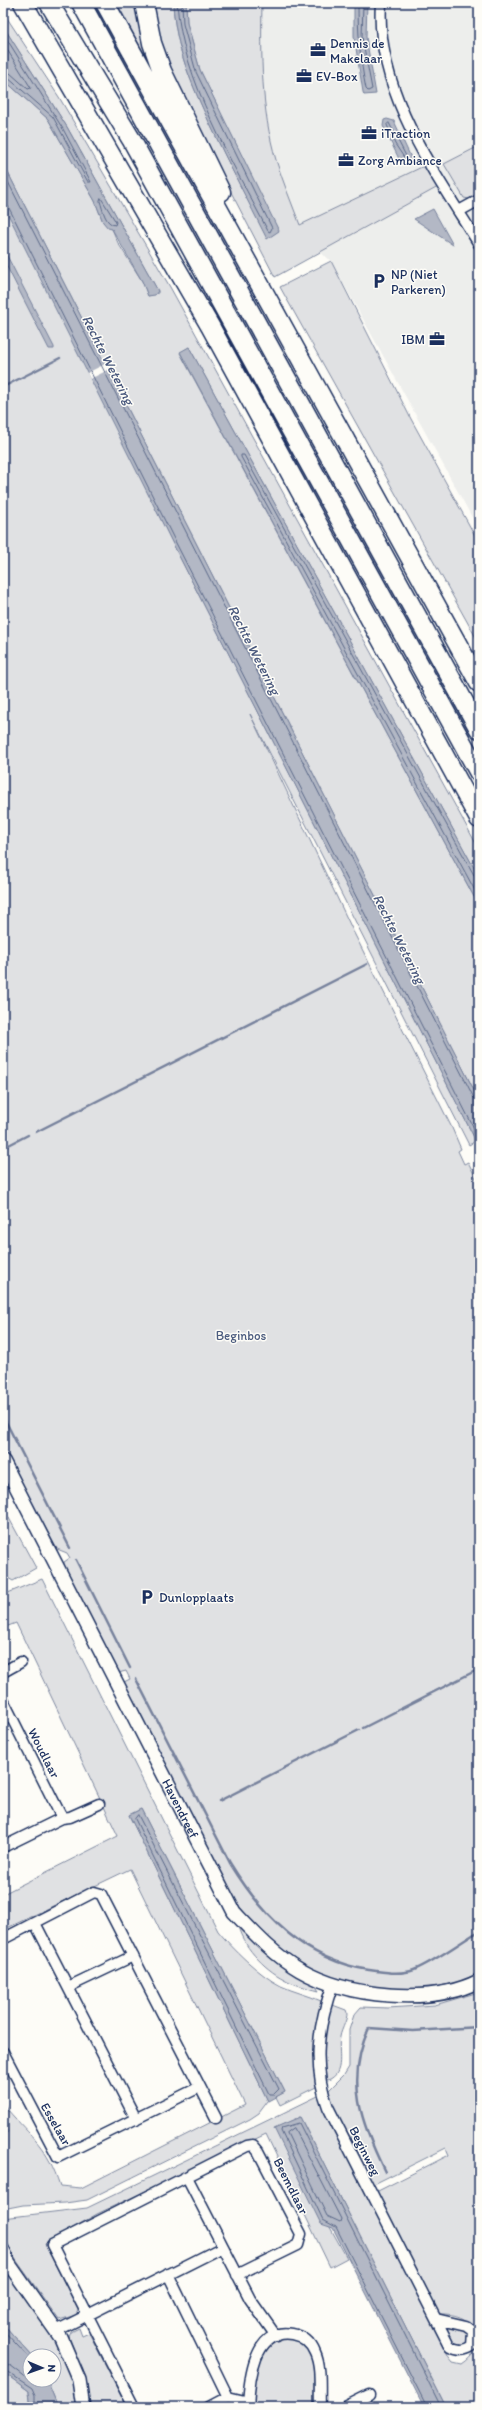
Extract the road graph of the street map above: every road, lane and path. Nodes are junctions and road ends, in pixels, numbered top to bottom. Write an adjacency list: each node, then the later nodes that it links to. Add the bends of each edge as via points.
1 (15, 3): 8 (highway)
2 (23, 3): 8 (highway)
3 (49, 3): 15 (highway, via 131,139)
4 (81, 3): 14 (highway)
5 (105, 3): 12 (highway)
6 (144, 3): 12 (highway, via 152,43 165,78)
7 (381, 3): 10 (street, via 384,51 397,99)
8 (61, 66): 16 (highway, via 206,319)
9 (479, 200): 10 (street)
10 (459, 211): 11 (street)
11 (479, 244)
12 (266, 290): 13 (highway, via 288,340)
13 (479, 683)
14 (479, 729)
15 (479, 773)
16 (479, 819)
17 (3, 1460): 28 (street, Havendreef, via 234,1912 270,1948 300,1970)
18 (21, 1662): 19 (street)
19 (3, 1672)
20 (3, 1700): 22 (street, Woudlaar)
21 (99, 1804): 22 (street)
22 (62, 1818): 23 (street)
23 (3, 1847)
24 (35, 1923): 25 (street); 26 (street, via 94,1892 101,1894); 29 (street)
25 (3, 1939)
26 (133, 1956): 29 (street); 31 (street)
27 (479, 1981): 28 (street, Havendreef, via 439,1993 397,1996 361,1992)
28 (333, 1984): 40 (street, Beginweg, via 320,2025 317,2059 321,2088)
29 (68, 1987): 33 (street)
30 (3, 2052): 33 (street, Esselaar, via 58,2157)
31 (200, 2087): 32 (street); 33 (street, Esselaar)
32 (216, 2118)
33 (136, 2119)
34 (187, 2177): 35 (street); 38 (street, Beemdlaar, via 253,2145 301,2234 298,2245); 39 (street, Beemdlaar, via 52,2245)
35 (223, 2247): 37 (street); 38 (street)
36 (4, 2253): 41 (street)
37 (168, 2274): 39 (street); 44 (street)
38 (237, 2275): 42 (street)
39 (88, 2316): 41 (street); 47 (street, Beemdlaar)
40 (436, 2319)
41 (56, 2332): 46 (street, via 75,2366)
42 (276, 2336): 45 (street, via 262,2345 257,2355); 49 (street, via 294,2334 312,2347 318,2360)
43 (369, 2395): 50 (street)
44 (228, 2397): 45 (street); 48 (street)
45 (248, 2405)
46 (83, 2407)
47 (134, 2407)
48 (209, 2407)
49 (320, 2407)
50 (345, 2407)

